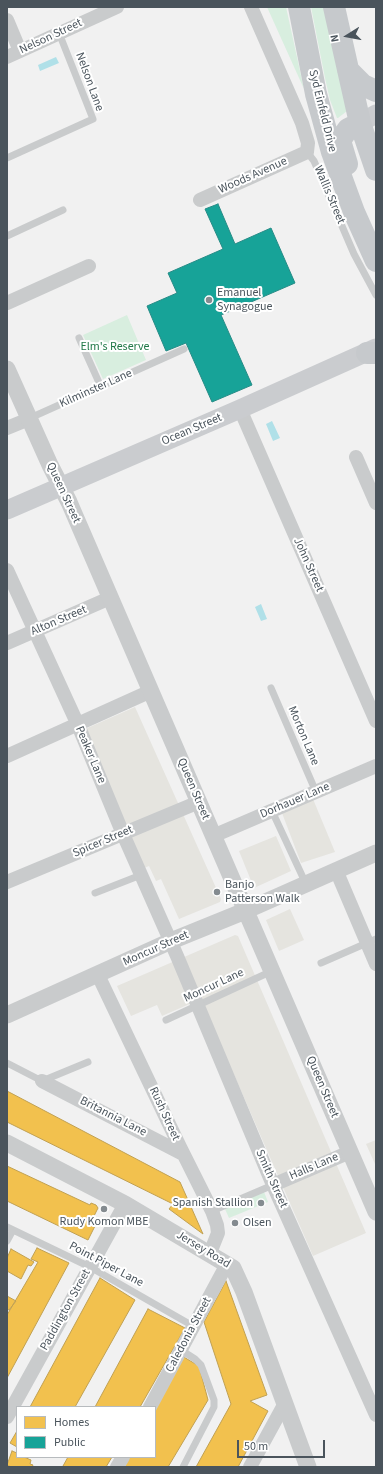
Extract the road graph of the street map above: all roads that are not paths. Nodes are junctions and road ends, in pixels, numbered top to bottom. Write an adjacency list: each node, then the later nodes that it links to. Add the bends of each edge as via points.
1 (116, 7): 6 (street, Nelson Street)
2 (251, 7): 12 (street, Wallis Street, via 302,123 308,143)
3 (299, 7): 17 (main road, Syd Einfeld Drive, via 324,126)
4 (334, 7): 9 (main road)
5 (7, 20): 7 (street)
6 (59, 33): 7 (street, Nelson Street); 13 (lane, Nelson Lane, via 93,119)
7 (20, 51): 8 (street, Nelson Street)
8 (7, 57)
9 (348, 70): 10 (main road, via 363,84); 11 (main road)
10 (376, 91)
11 (368, 118): 14 (main road); 17 (main road, via 348,129 341,139 351,177)
12 (307, 152): 15 (street, Woods Avenue); 21 (lane, Wallis Street, via 314,160 354,254)
13 (7, 158)
14 (376, 170)
15 (200, 200)
16 (63, 210): 18 (lane)
17 (354, 212): 19 (main road, Syd Einfeld Drive)
18 (7, 236)
19 (376, 261)
20 (89, 266): 22 (street)
21 (376, 295)
22 (7, 303)
23 (79, 338): 27 (lane)
24 (184, 349): 27 (lane, Kilminster Lane)
25 (373, 351): 28 (main road, Ocean Street)
26 (7, 369): 29 (street, Queen Street)
27 (101, 387): 29 (lane, Kilminster Lane)
28 (240, 409): 32 (main road, Ocean Street); 41 (street, John Street)
29 (29, 419): 30 (street, Kilminster Lane); 32 (street, Queen Street)
30 (7, 428)
31 (356, 457): 33 (street)
32 (62, 486): 34 (main road, Ocean Street); 36 (street, Queen Street)
33 (376, 503)
34 (7, 510)
35 (7, 570): 37 (street, Peaker Lane)
36 (110, 598): 37 (street, Alton Street); 40 (street, Queen Street)
37 (34, 631): 38 (street, Alton Street); 42 (street, Peaker Lane)
38 (7, 643)
39 (271, 688): 45 (lane, Morton Lane)
40 (151, 691): 42 (street); 46 (street, Queen Street)
41 (376, 721)
42 (78, 725): 43 (street); 48 (street, Peaker Lane)
43 (7, 756)
44 (376, 766): 45 (street, Dorhauer Lane)
45 (316, 792): 47 (street, Dorhauer Lane)
46 (199, 802): 48 (street, Spicer Street); 49 (street, Queen Street)
47 (272, 811): 49 (street, Dorhauer Lane); 54 (lane)
48 (123, 834): 52 (street, Peaker Lane); 53 (street, Spicer Street)
49 (213, 836): 56 (street, Queen Street)
50 (376, 853): 51 (street, Moncur Street)
51 (336, 870): 54 (street, Moncur Street); 57 (street)
52 (142, 875): 55 (lane); 58 (street, Peaker Lane)
53 (7, 882)
54 (306, 884): 56 (street, Moncur Street)
55 (95, 893)
56 (245, 911): 58 (street, Moncur Street); 61 (street, Queen Street)
57 (372, 941): 59 (lane); 60 (street)
58 (171, 942): 62 (street, Moncur Street); 63 (street, Smith Street)
59 (322, 963)
60 (376, 964)
61 (272, 971): 63 (lane, Moncur Lane); 70 (street, Queen Street)
62 (98, 975): 64 (street, Moncur Street); 71 (street, Rush Street)
63 (198, 1006): 65 (lane, Moncur Lane); 72 (street, Smith Street)
64 (7, 1015)
65 (166, 1020)
66 (88, 1062): 68 (lane)
67 (7, 1063): 68 (lane, Britannia Lane)
68 (42, 1081): 71 (street, Britannia Lane)
69 (7, 1143): 74 (street, Jersey Road)
70 (350, 1152): 72 (street, Halls Lane); 73 (street, Queen Street)
71 (183, 1154): 75 (street, Rush Street)
72 (273, 1184): 75 (lane, Halls Lane); 86 (street, Smith Street)
73 (371, 1185): 76 (street, Queen Street)
74 (125, 1204): 79 (street, Jersey Road); 81 (street, Paddington Street)
75 (212, 1211): 79 (street, Rush Street, via 218,1233)
76 (376, 1212)
77 (10, 1229): 78 (lane); 81 (lane, Point Piper Lane)
78 (7, 1241)
79 (210, 1253): 80 (street, Jersey Road)
80 (227, 1264): 82 (street, Caledonia Street); 84 (street, Jersey Road, via 236,1272)
81 (90, 1267): 82 (lane, Point Piper Lane); 87 (street, Paddington Street)
82 (193, 1326): 83 (street, Caledonia Street)
83 (181, 1350): 85 (street, Caledonia Street); 90 (lane, via 201,1365 214,1400 214,1407)
84 (286, 1403): 91 (street); 92 (street, Jersey Road)
85 (151, 1406)
86 (376, 1415)
87 (7, 1417)
88 (122, 1458): 89 (street)
89 (117, 1467)
90 (182, 1467)
91 (250, 1467)
92 (308, 1467)

